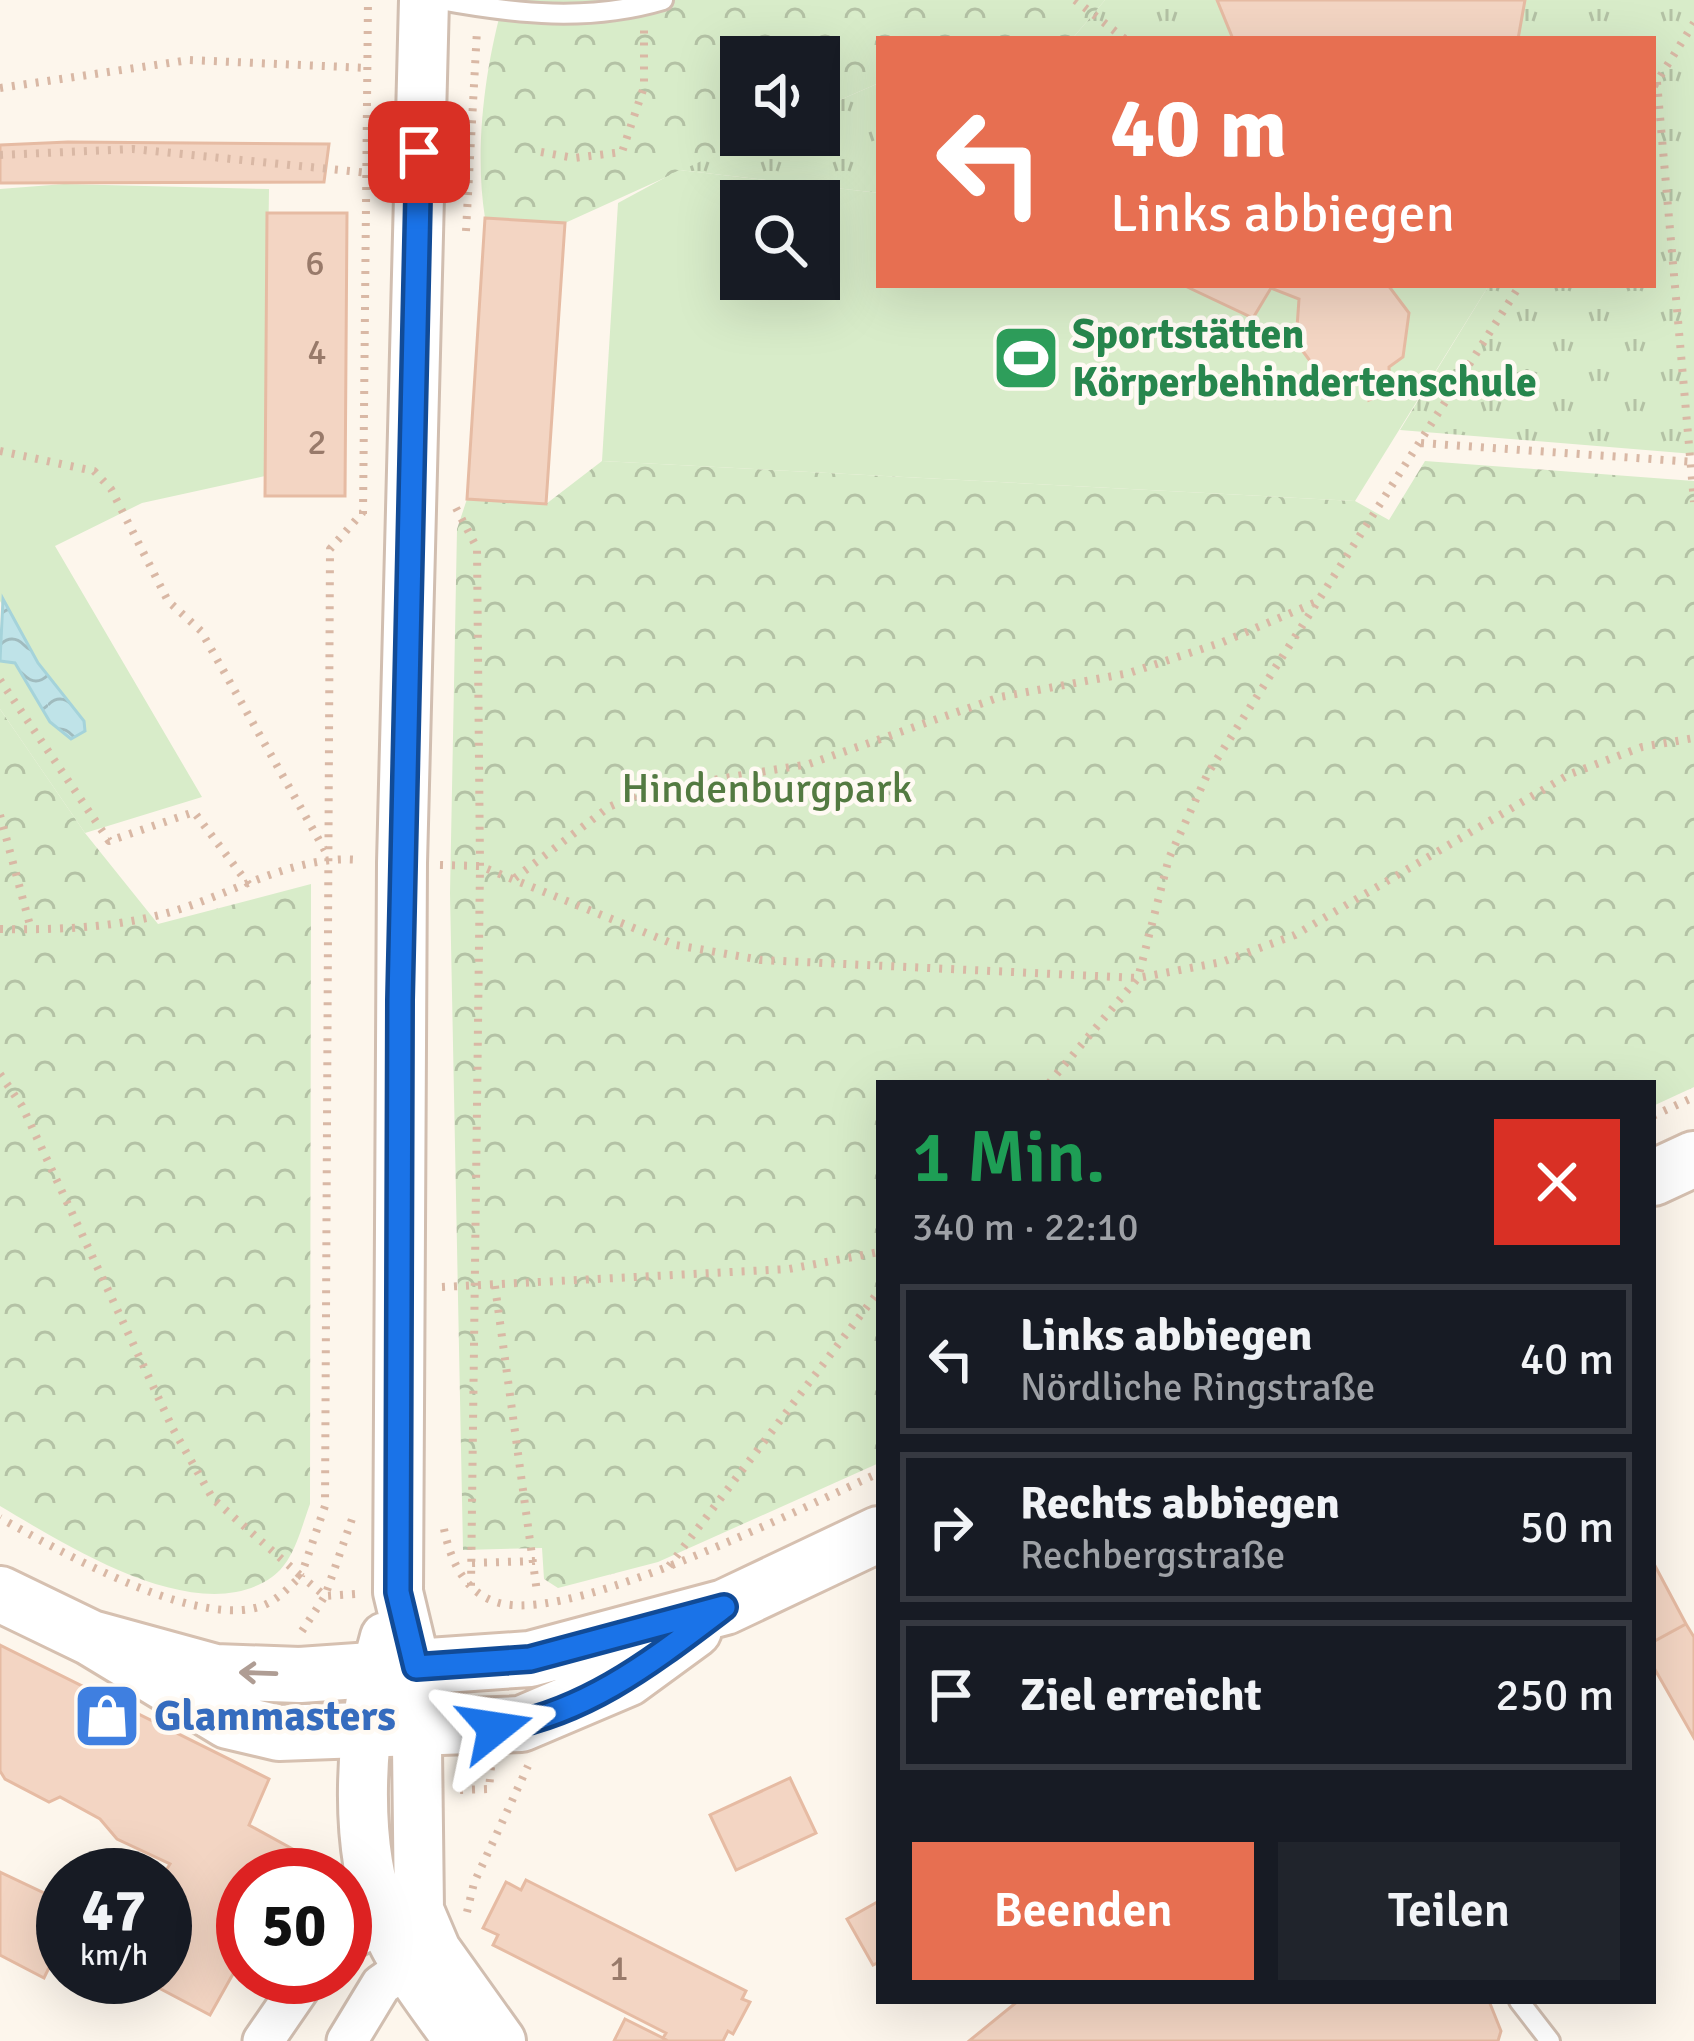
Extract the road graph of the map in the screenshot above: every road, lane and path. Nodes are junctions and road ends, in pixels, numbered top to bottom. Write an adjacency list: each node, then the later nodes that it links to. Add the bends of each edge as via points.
1 (368, 0): 9 (path)
2 (424, 0): 16 (street)
3 (440, 0): 6 (lane, via 538,15)
4 (663, 0): 6 (lane)
5 (1075, 0): 8 (path)
6 (640, 7): 13 (path, via 644,87 622,152)
7 (1694, 22): 10 (path)
8 (1122, 36)
9 (368, 68): 11 (path, via 189,60); 15 (path)
10 (1656, 83)
11 (0, 88)
12 (1656, 95): 20 (path)
13 (541, 152)
14 (0, 155): 15 (path, via 133,149)
15 (369, 173): 16 (path); 27 (path, via 363,512 330,549)
16 (418, 182): 28 (street)
17 (1518, 288): 18 (path)
18 (1421, 443): 20 (path); 23 (path)
19 (0, 451): 27 (path, via 94,471 111,489 168,601 201,631)
20 (1691, 462): 22 (path)
21 (452, 501): 29 (path, via 477,548)
22 (1694, 502)
23 (1322, 599): 30 (path, via 1148,667 1000,697 808,764 646,791 609,807); 34 (path, via 1208,773 1169,858)
24 (0, 680): 31 (path, via 109,841 194,812)
25 (1694, 738): 34 (path, via 1570,774 1295,935 1222,962)
26 (0, 815): 33 (path)
27 (329, 857): 31 (path); 52 (path, via 325,1506)
28 (402, 863): 29 (path); 58 (street)
29 (479, 866): 30 (path); 42 (path)
30 (515, 878): 34 (path, via 676,945 761,960)
31 (250, 885): 33 (path, via 170,912 84,929)
32 (0, 929): 33 (path)
33 (32, 929)
34 (1138, 977): 36 (path)
35 (0, 1073): 52 (path, via 213,1499)
36 (1052, 1080)
37 (1694, 1097): 38 (path)
38 (1656, 1115)
39 (1694, 1159): 40 (main road)
40 (1656, 1177)
41 (876, 1253): 43 (path, via 789,1269)
42 (474, 1286): 43 (path); 44 (path); 50 (path)
43 (495, 1286): 49 (path)
44 (442, 1287)
45 (876, 1295): 51 (path)
46 (876, 1474): 51 (path)
47 (0, 1518): 52 (path, via 91,1568 229,1610 256,1608)
48 (876, 1535): 55 (main road)
49 (536, 1562): 50 (path); 53 (path)
50 (472, 1563): 51 (path, via 470,1587 506,1605 551,1601)
51 (668, 1568)
52 (301, 1576): 56 (path, via 325,1596)
53 (537, 1592)
54 (0, 1594): 57 (main road)
55 (724, 1607): 58 (main road, via 530,1659); 59 (main road, via 627,1679 574,1705 521,1724)
56 (301, 1634)
57 (91, 1638): 58 (main road, one-way to 57, via 215,1672); 59 (main road, via 228,1721 279,1733)
58 (396, 1669): 59 (street)
59 (392, 1730): 61 (street, via 368,1847)
60 (529, 1765): 61 (path, via 475,1883)
61 (405, 1936): 65 (street); 66 (street); 67 (street)
62 (289, 2004): 64 (street)
63 (1521, 2004): 68 (lane)
64 (263, 2041)
65 (347, 2041)
66 (459, 2041)
67 (501, 2041)
68 (1550, 2041)

